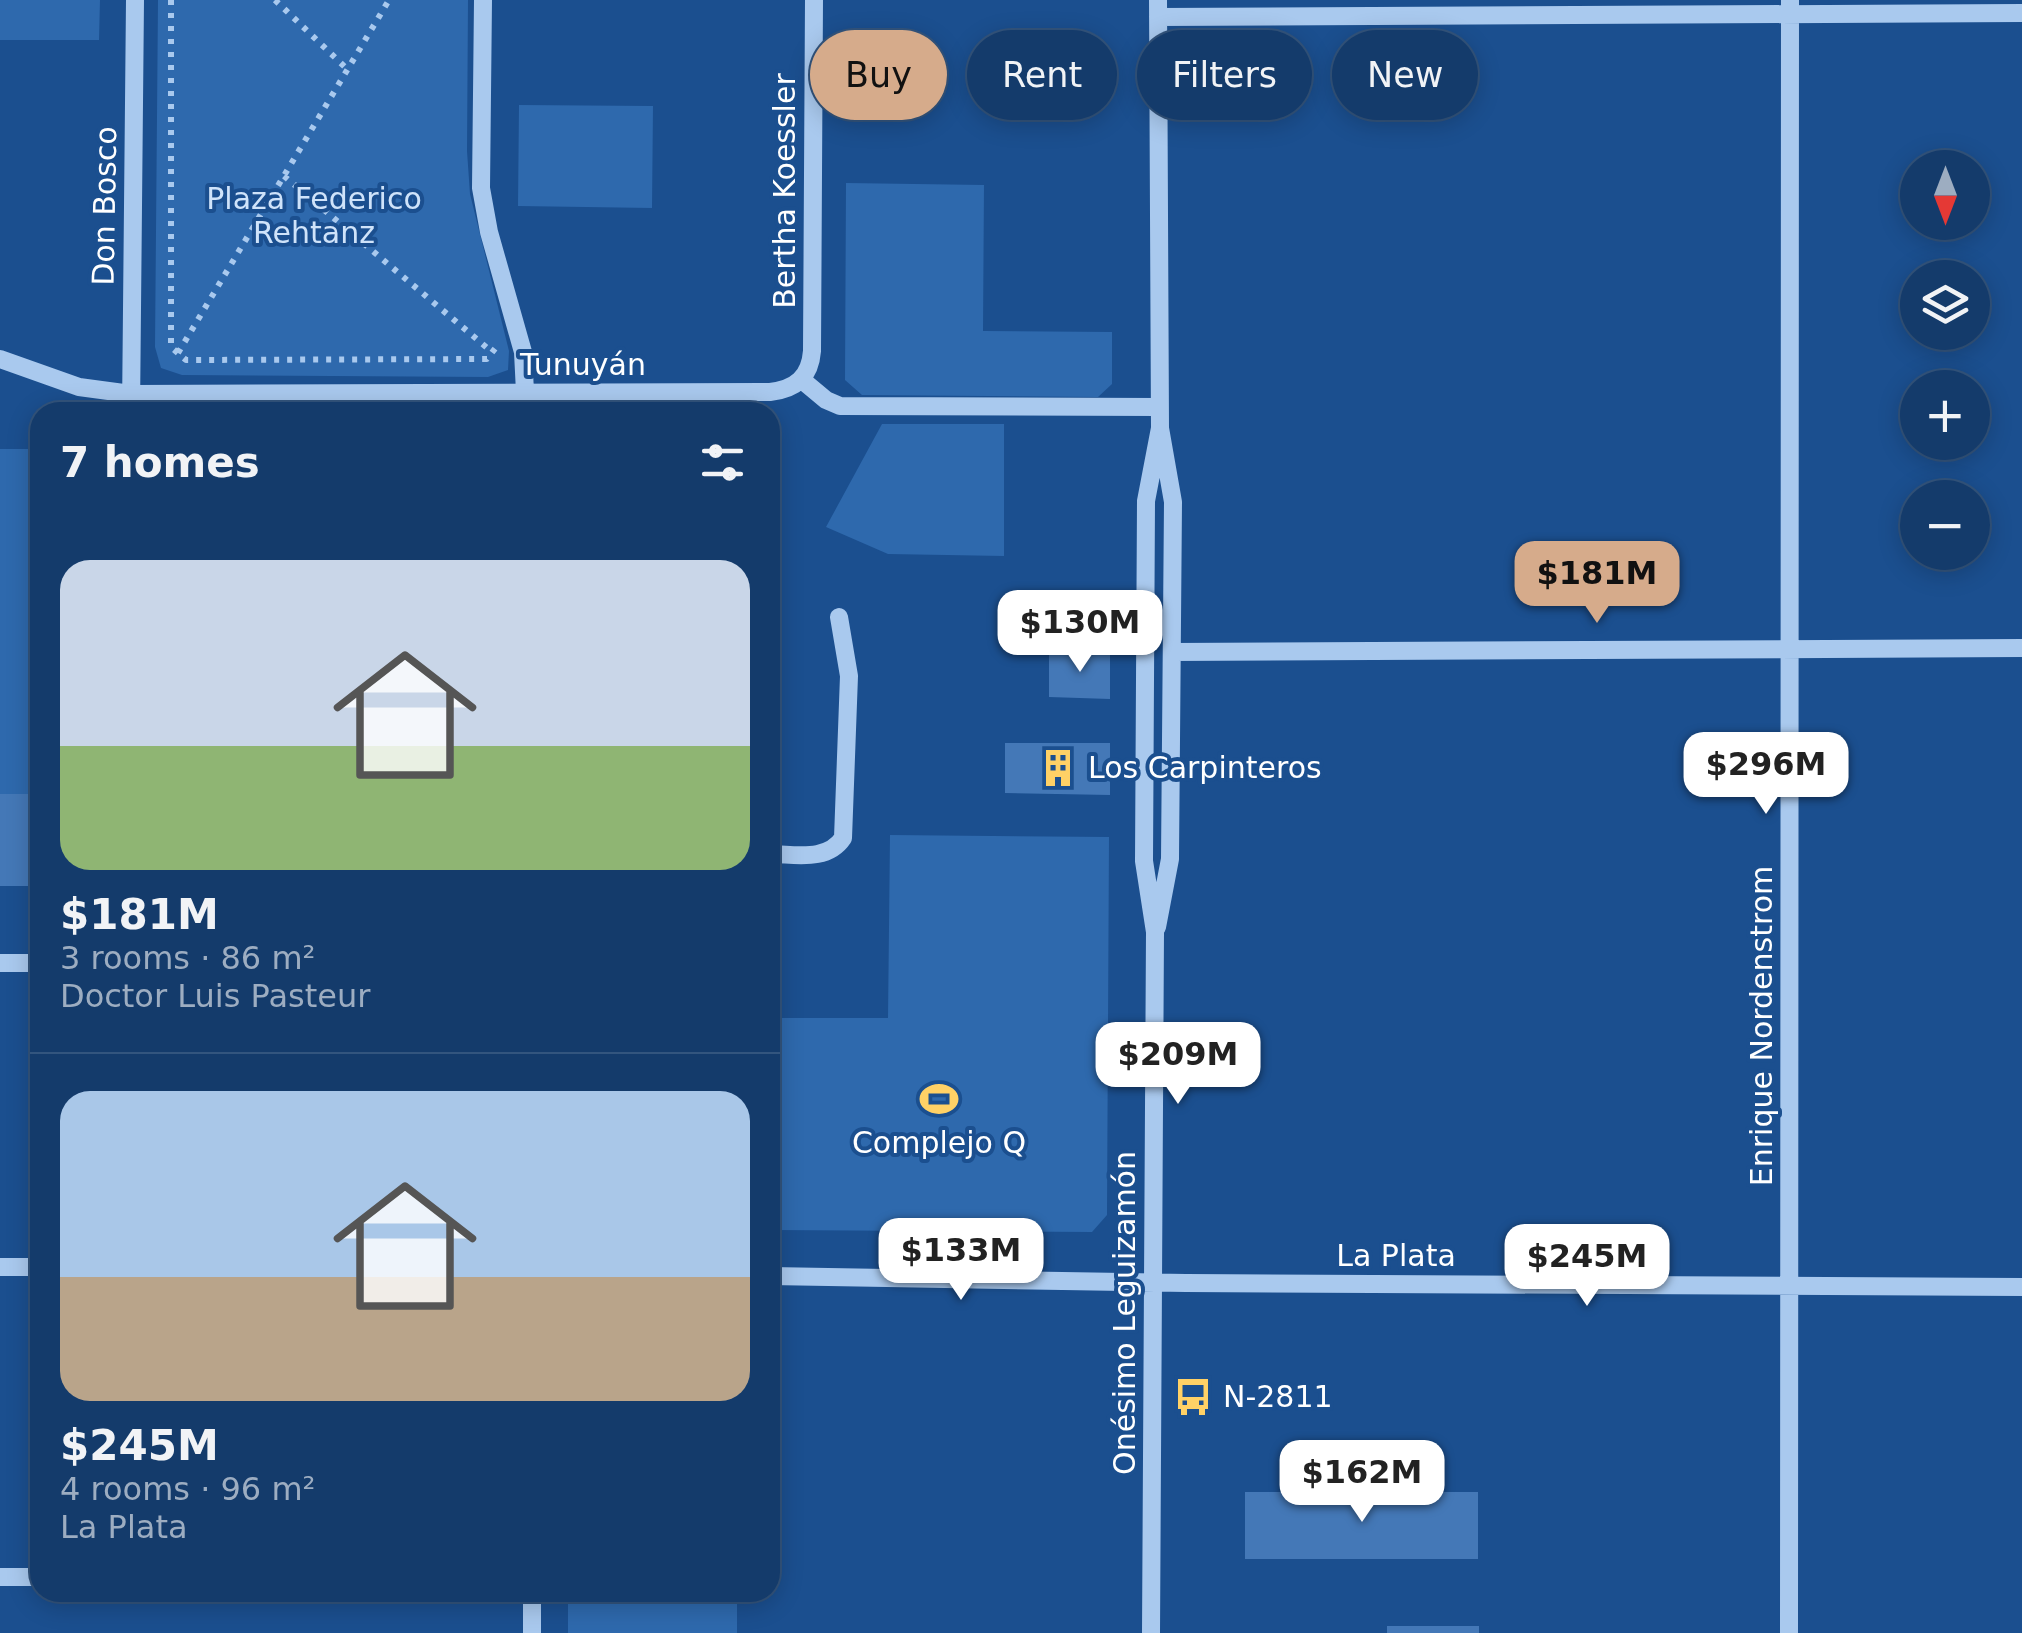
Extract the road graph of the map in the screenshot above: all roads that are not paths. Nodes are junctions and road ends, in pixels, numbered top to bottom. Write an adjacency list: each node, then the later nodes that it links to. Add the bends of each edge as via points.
1 (135, 0): 11 (street, Don Bosco)
2 (482, 0): 9 (street, via 481,188 518,330)
3 (814, 0): 8 (street, Bertha Koessler, via 812,351)
4 (1790, 7): 5 (street); 6 (street); 18 (street, Enrique Nordenstrom)
5 (1158, 9): 14 (street, Onésimo Leguizamón)
6 (2022, 14)
7 (0, 359): 10 (street, Tunuyán)
8 (802, 380): 9 (street, Tunuyán, via 770,392); 14 (street, via 826,400 848,407)
9 (526, 392): 12 (street, Tunuyán); 13 (street)
10 (128, 402)
11 (131, 402)
12 (167, 402)
13 (526, 402)
14 (1159, 407): 15 (street, Onésimo Leguizamón)
15 (1160, 428): 19 (street, Onésimo Leguizamón, via 1173,486); 21 (street, Onésimo Leguizamón, via 1146,522 1144,861)
16 (839, 618): 20 (street, via 848,676 846,824 838,845 824,854)
17 (2022, 648): 18 (street)
18 (1790, 649): 19 (street); 28 (street, Enrique Nordenstrom)
19 (1172, 652): 21 (street, Onésimo Leguizamón, via 1170,860)
20 (780, 854)
21 (1155, 932): 27 (street, Onésimo Leguizamón)
22 (0, 963): 23 (street)
23 (30, 963)
24 (0, 1267): 25 (street)
25 (30, 1267)
26 (780, 1276): 27 (street, La Plata)
27 (1153, 1282): 28 (street, La Plata); 34 (street, Onésimo Leguizamón)
28 (1789, 1286): 29 (street, La Plata); 35 (street, Enrique Nordenstrom)
29 (2022, 1287)
30 (0, 1577): 31 (street)
31 (30, 1578)
32 (532, 1602): 33 (street)
33 (532, 1633)
34 (1150, 1633)
35 (1789, 1633)

